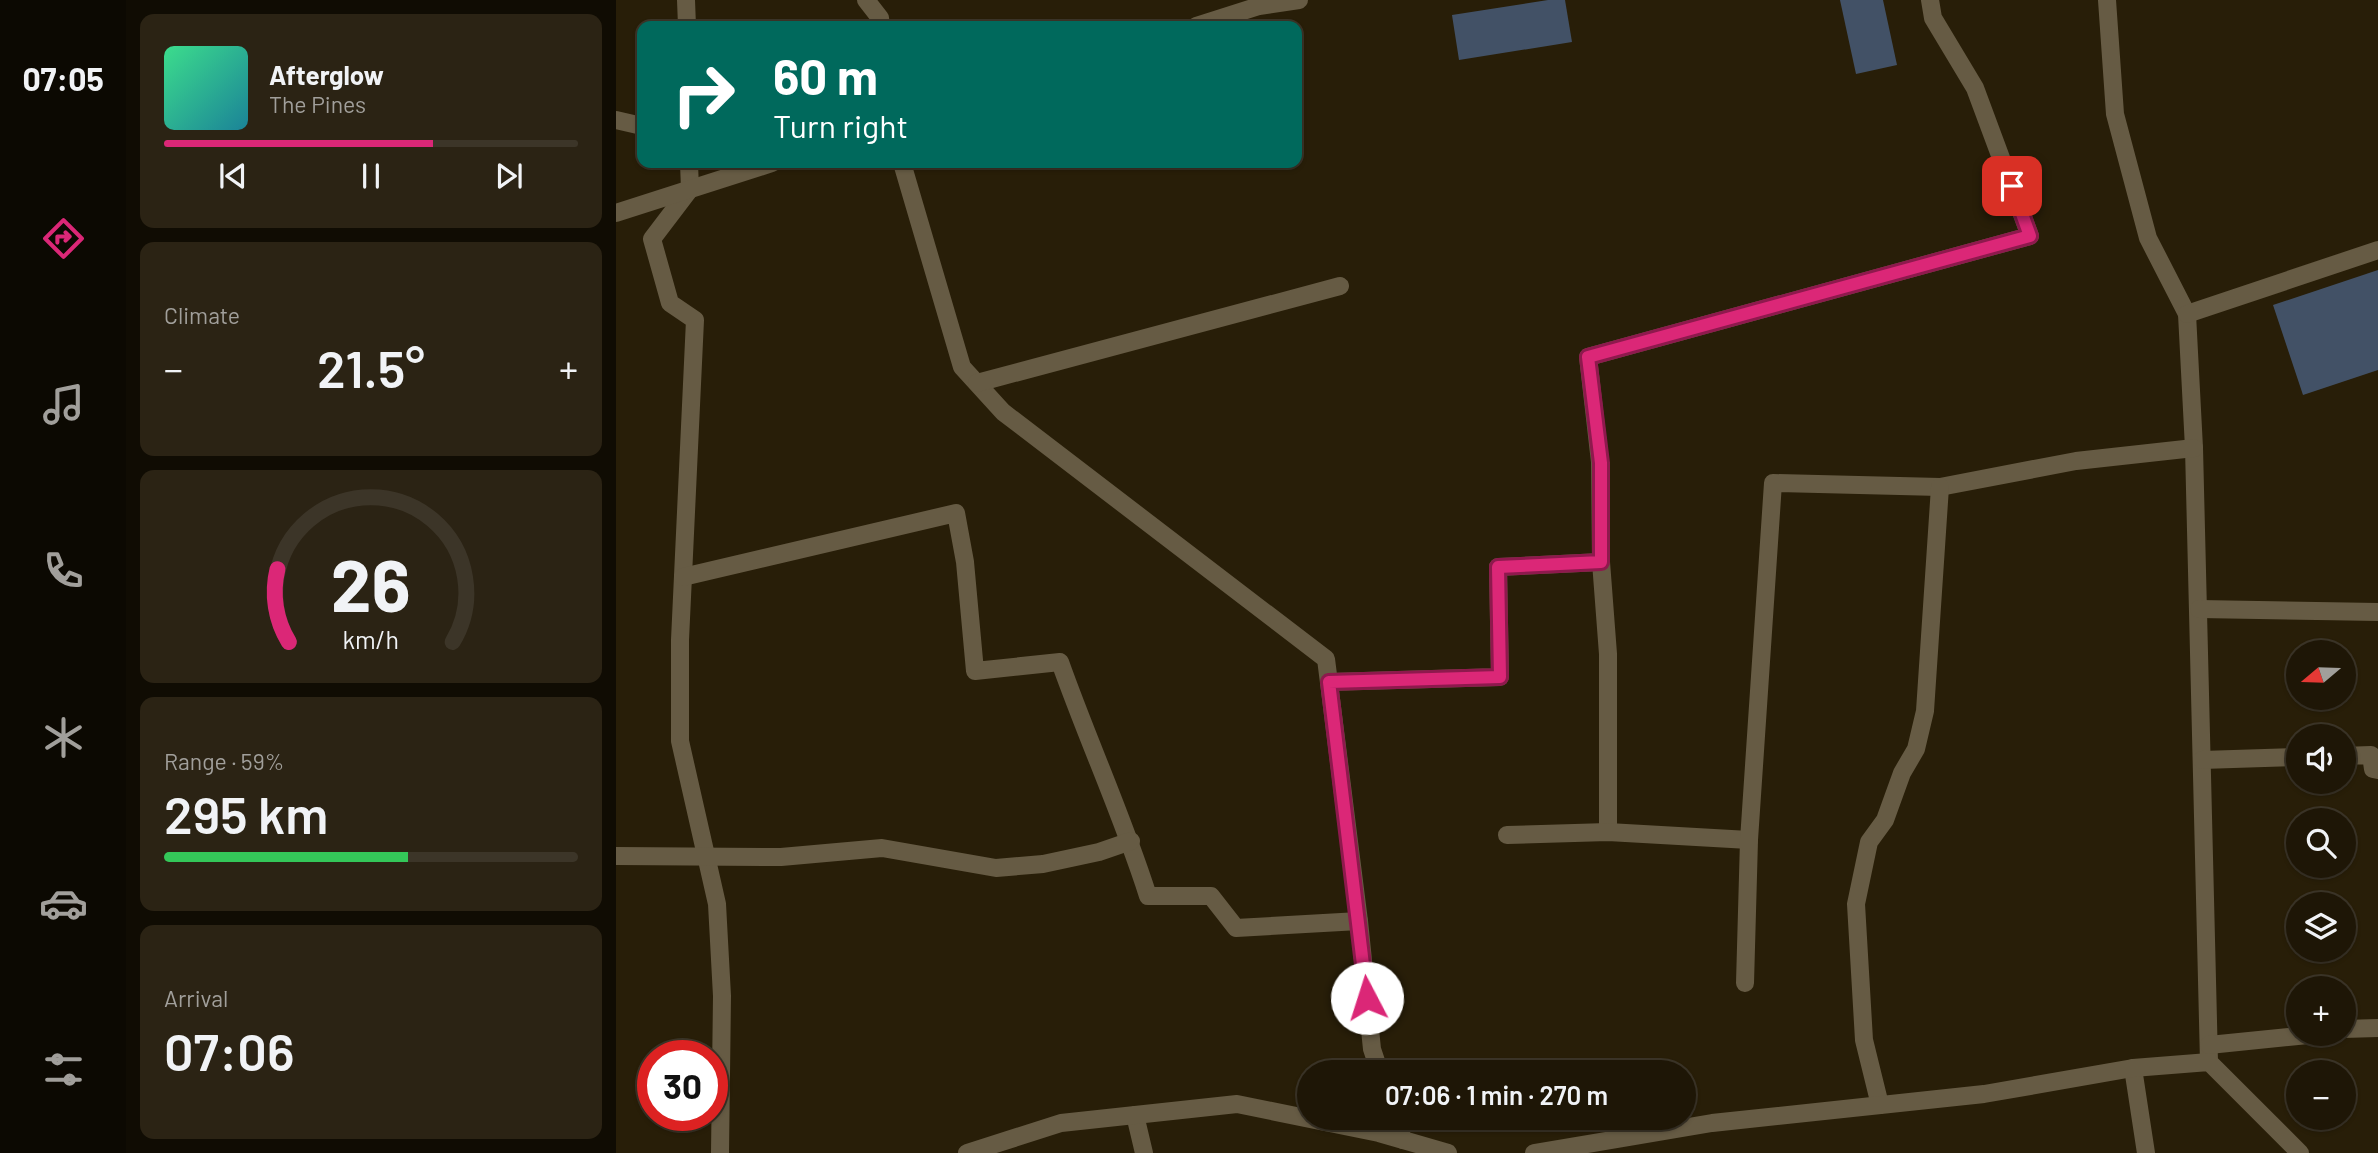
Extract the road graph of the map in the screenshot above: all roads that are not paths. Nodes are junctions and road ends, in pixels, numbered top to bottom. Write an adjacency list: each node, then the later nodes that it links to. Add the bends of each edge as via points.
1 (686, 0): 6 (street)
2 (866, 0): 7 (street)
3 (1299, 0): 8 (street, via 1259,6)
4 (1930, 0): 22 (street, via 1933,18 1975,88 2030,236 1588,357 1601,463)
5 (2107, 0): 18 (street, via 2115,114 2148,238)
6 (687, 21)
7 (880, 21)
8 (1212, 21)
9 (616, 120): 10 (street)
10 (637, 125)
11 (689, 168): 14 (street)
12 (756, 168): 14 (street)
13 (903, 168): 19 (street, via 962,367)
14 (690, 189): 15 (street); 23 (street, via 652,239 670,303 695,320)
15 (616, 213)
16 (2378, 250): 18 (street)
17 (1340, 286): 19 (street)
18 (2187, 314): 20 (street)
19 (977, 383): 26 (street, via 1003,412 1326,659)
20 (2194, 448): 21 (street, via 2076,461); 24 (street)
21 (1940, 487): 33 (street, via 1773,483); 45 (street, via 1925,711 1916,749 1885,820 1869,842 1856,904 1864,1040)
22 (1601, 562): 26 (street, via 1498,567 1500,677); 31 (street, via 1608,654)
23 (683, 577): 34 (street, via 956,513 975,671 1060,662); 36 (street, via 680,741)
24 (2199, 609): 25 (street); 29 (street)
25 (2378, 612)
26 (1329, 682): 37 (street)
27 (2356, 756): 30 (street, via 2371,755 2373,769)
28 (2286, 757): 29 (street)
29 (2202, 760): 42 (street)
30 (2378, 770)
31 (1608, 832): 32 (street); 33 (street)
32 (1507, 835)
33 (1749, 840): 38 (street)
34 (1131, 841): 36 (street, via 1043,864 996,868 882,848); 37 (street, via 1148,896 1211,896 1236,928)
35 (616, 856): 36 (street)
36 (705, 858): 49 (street, via 717,904 722,996)
37 (1359, 921): 43 (street)
38 (1745, 983)
39 (2378, 1027): 40 (street)
40 (2356, 1028)
41 (2286, 1040): 42 (street)
42 (2209, 1053): 44 (street); 55 (street)
43 (1376, 1060)
44 (2133, 1068): 45 (street, via 1984,1094); 54 (street)
45 (1881, 1105): 53 (street, via 1712,1123)
46 (1135, 1115): 48 (street, via 1237,1104); 50 (street, via 1061,1124); 51 (street)
47 (1400, 1130): 48 (street)
48 (1403, 1140): 52 (street)
49 (720, 1153)
50 (967, 1153)
51 (1144, 1153)
52 (1448, 1153)
53 (1534, 1153)
54 (2146, 1153)
55 (2300, 1153)

